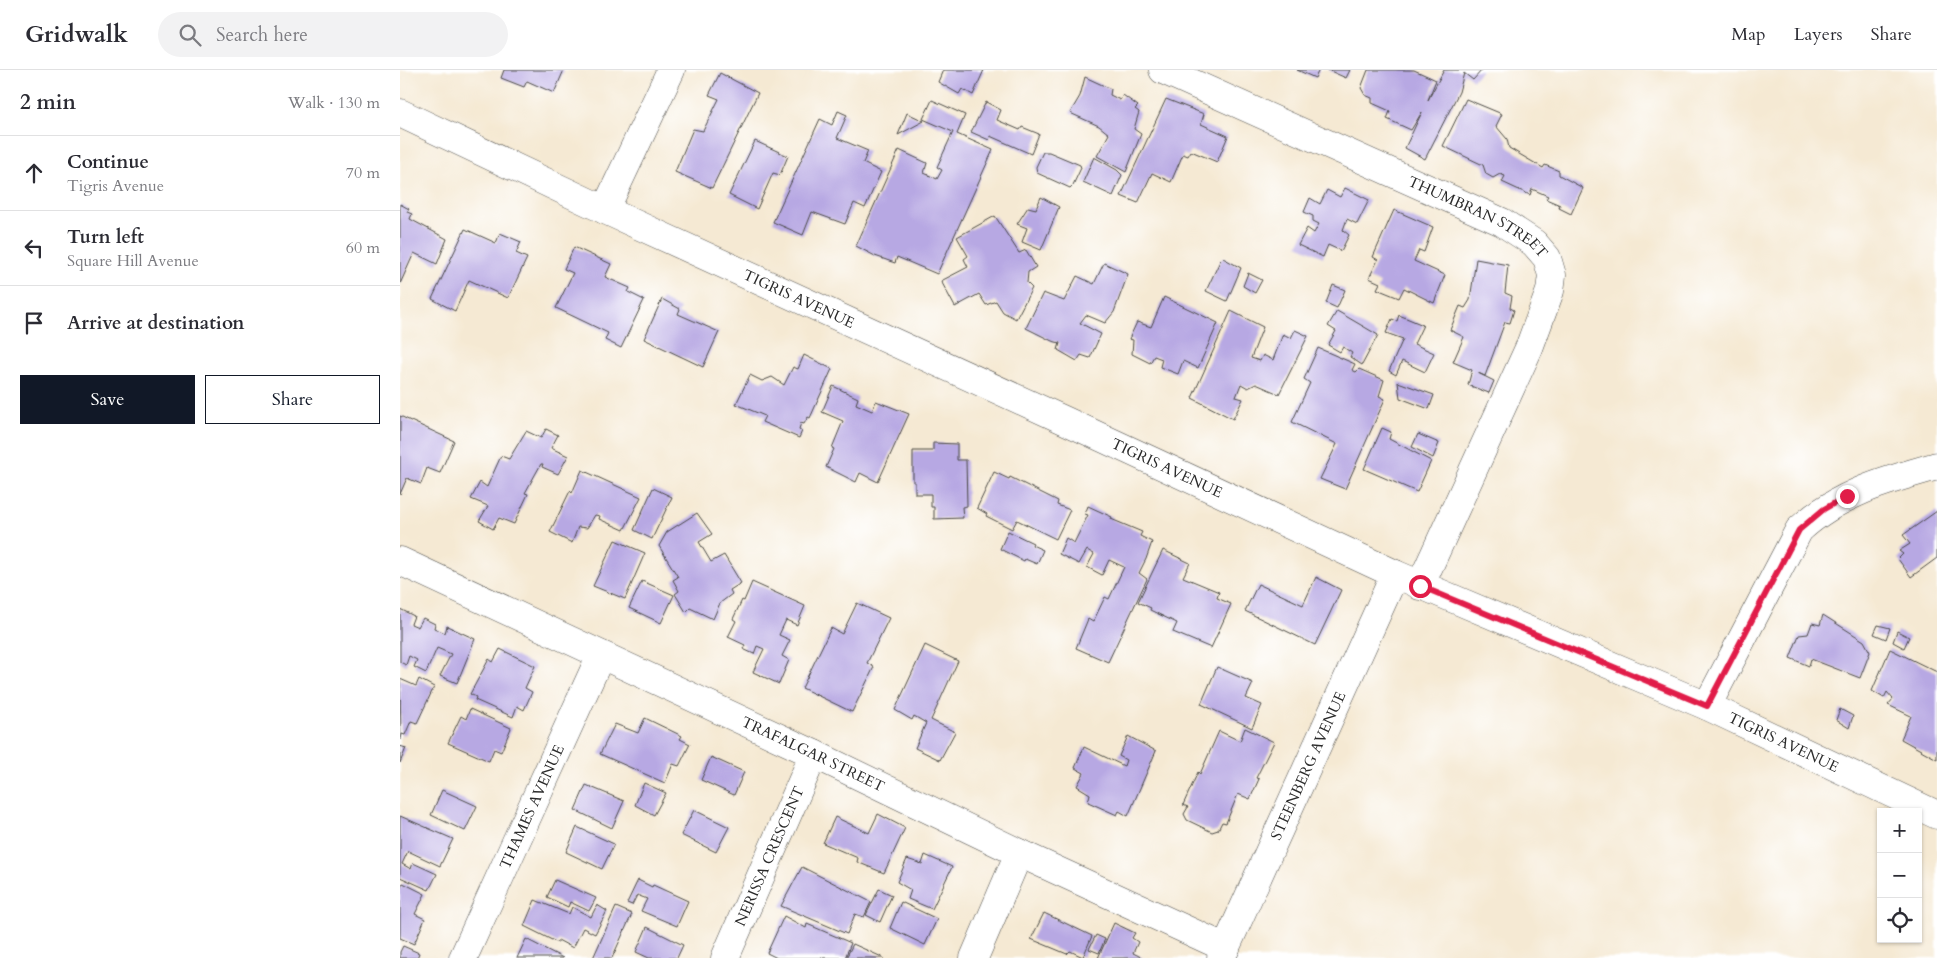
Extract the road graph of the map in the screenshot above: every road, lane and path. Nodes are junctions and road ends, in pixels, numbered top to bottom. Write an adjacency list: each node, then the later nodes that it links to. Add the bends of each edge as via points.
1 (671, 70): 4 (street)
2 (1163, 70): 8 (street, THUMBRAN STREET, via 1502,222 1534,243 1547,258 1552,275 1550,291 1529,348)
3 (400, 113): 4 (street, TIGRIS AVENUE)
4 (605, 210): 7 (street, TIGRIS AVENUE)
5 (1937, 466): 10 (street, via 1899,476 1847,496 1824,509 1799,530)
6 (400, 561): 9 (street, TRAFALGAR STREET)
7 (1395, 574): 8 (street, TIGRIS AVENUE); 14 (street, STEENBERG AVENUE)
8 (1420, 586): 10 (street, TIGRIS AVENUE)
9 (601, 655): 11 (street, TRAFALGAR STREET); 15 (street, THAMES AVENUE)
10 (1707, 706): 12 (street, TIGRIS AVENUE)
11 (814, 754): 13 (street, TRAFALGAR STREET); 16 (street, NERISSA CRESCENT)
12 (1937, 815)
13 (1019, 853): 14 (street, TRAFALGAR STREET); 17 (street)
14 (1223, 953)
15 (463, 958)
16 (725, 958)
17 (974, 958)

